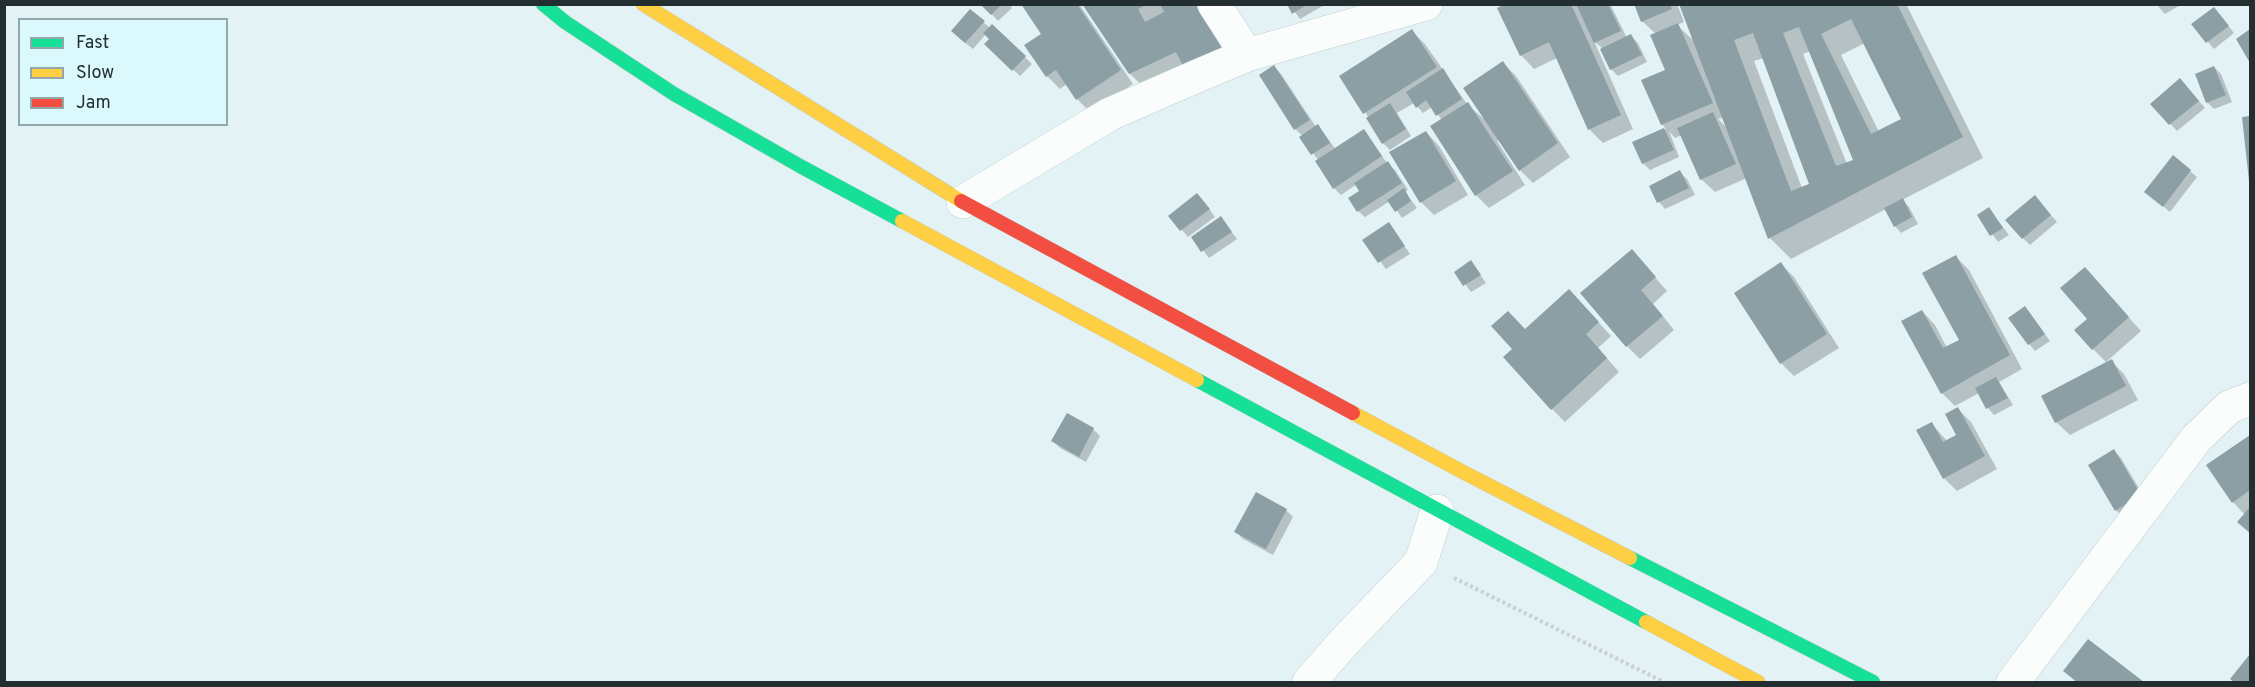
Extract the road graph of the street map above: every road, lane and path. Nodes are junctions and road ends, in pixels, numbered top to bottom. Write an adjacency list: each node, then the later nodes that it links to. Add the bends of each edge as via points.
1 (543, 4): 8 (main road, via 674,94)
2 (643, 4): 6 (main road)
3 (1214, 4): 5 (street)
4 (1426, 4): 5 (street)
5 (1247, 55): 6 (street, via 1110,114)
6 (963, 202): 13 (main road, via 1461,471)
7 (2250, 399): 14 (street, via 2229,407 2196,439)
8 (1437, 511): 9 (street); 12 (main road)
9 (1421, 562): 10 (street); 11 (path)
10 (1309, 682)
11 (1664, 682)
12 (1758, 682)
13 (1873, 682)
14 (2013, 682)

